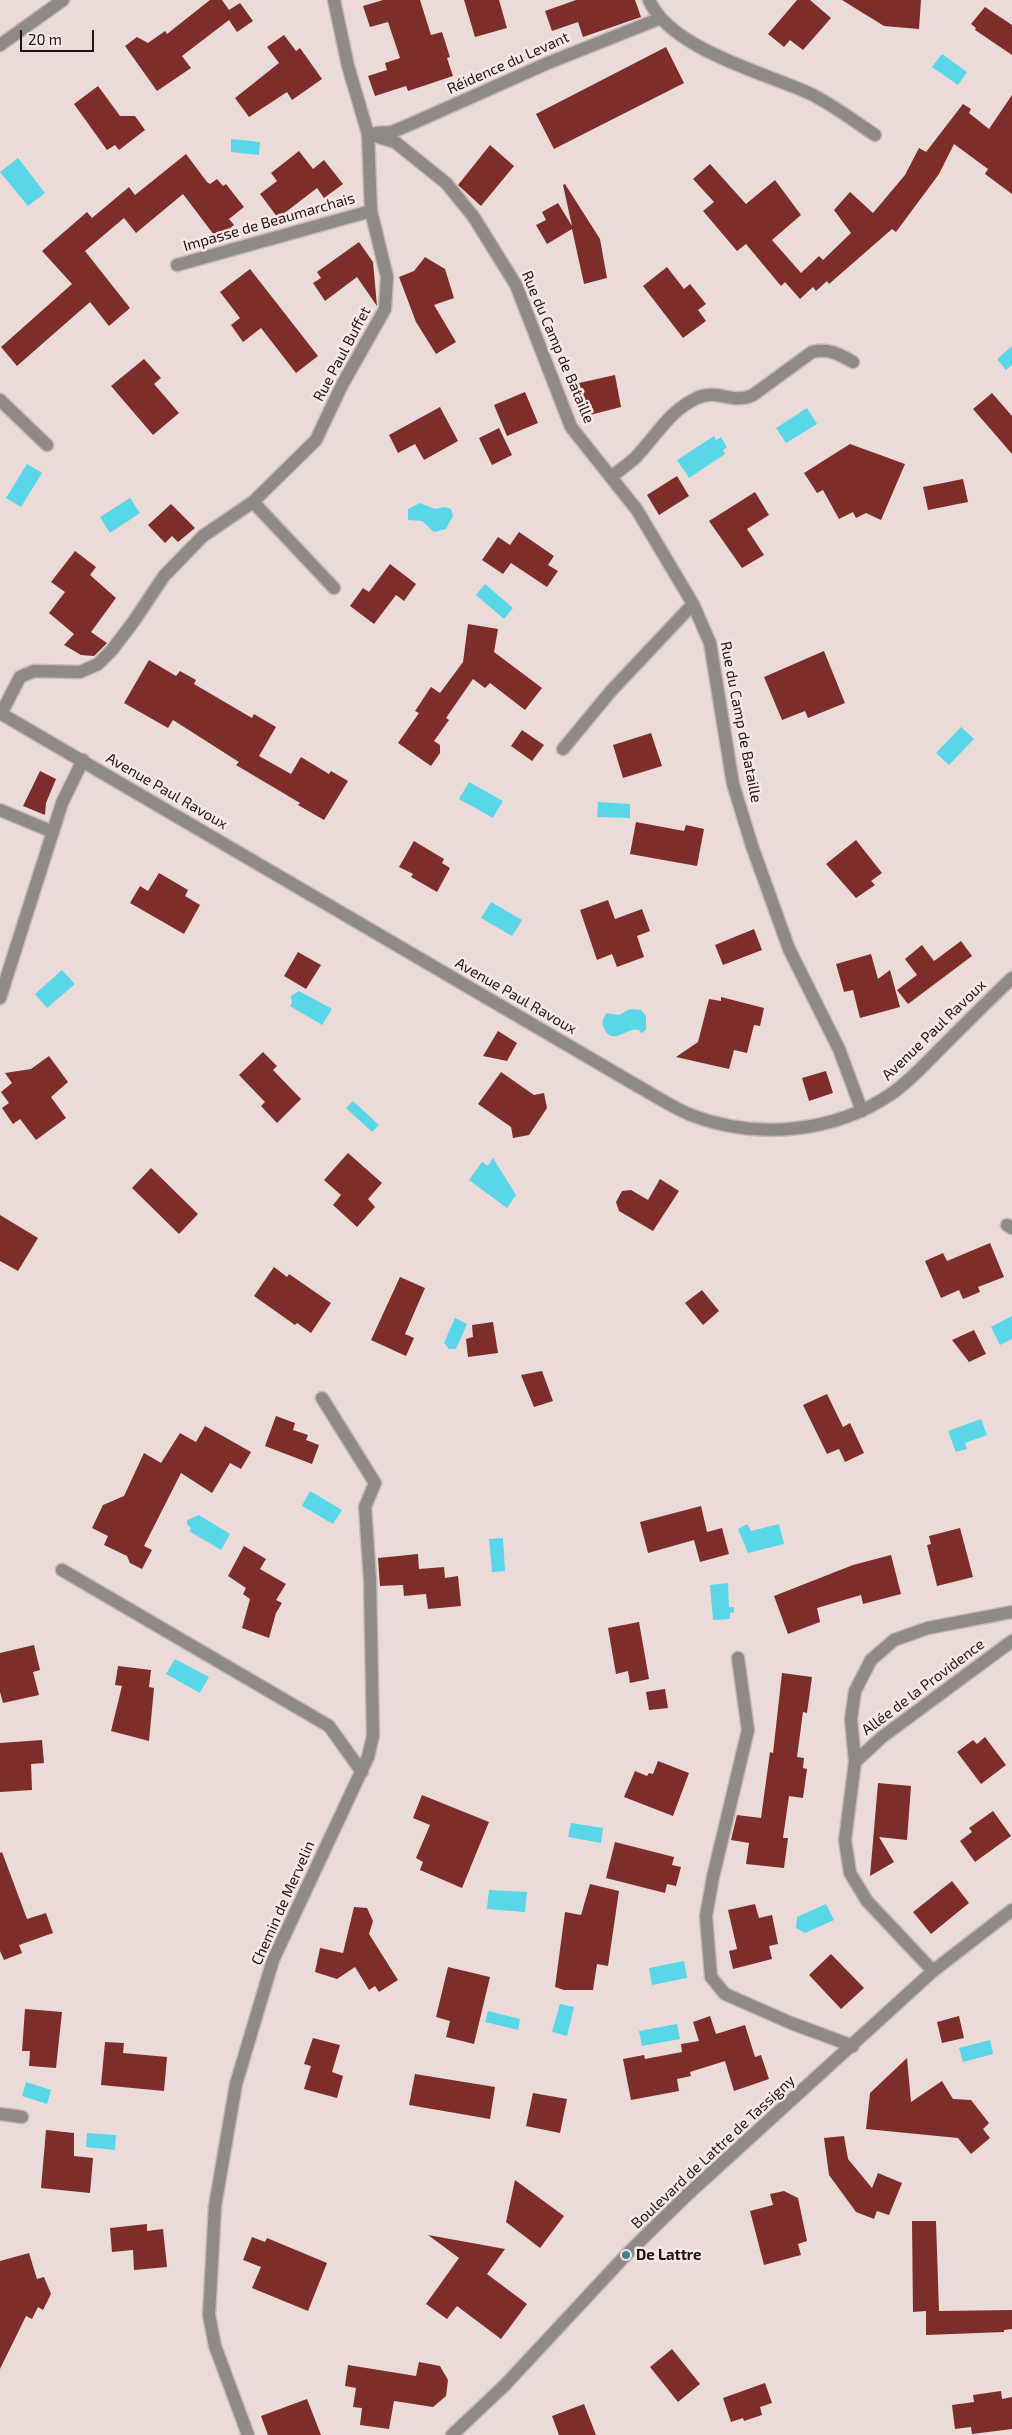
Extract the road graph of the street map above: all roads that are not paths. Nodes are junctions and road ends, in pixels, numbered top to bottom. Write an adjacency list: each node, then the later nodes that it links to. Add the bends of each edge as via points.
1 (63, 0): 5 (street)
2 (334, 0): 6 (street, Rue Paul Buffet, via 348,66)
3 (649, 0): 4 (street)
4 (661, 18): 6 (street, Réidence du Levant, via 602,40 392,132); 7 (street, via 703,49 812,95)
5 (0, 45)
6 (368, 134): 8 (street, Rue Paul Buffet); 13 (street, Rue du Camp de Bataille, via 395,142 446,183 473,216 516,285 572,426)
7 (876, 135)
8 (371, 211): 9 (street, Impasse de Beaumarchais); 14 (street, Rue Paul Buffet, via 387,277 385,309 342,385 316,440)
9 (177, 265)
10 (853, 362): 13 (street, via 837,353 812,352 744,400 716,394 699,397 669,418 635,457)
11 (0, 400): 12 (street)
12 (47, 445)
13 (612, 476): 16 (street, Rue du Camp de Bataille, via 637,510)
14 (253, 502): 15 (street); 17 (street, Rue Paul Buffet, via 204,536 164,576 134,621 98,664 80,672 34,671 20,677)
15 (334, 588)
16 (693, 604): 18 (street, via 611,691); 24 (street, Rue du Camp de Bataille, via 710,643 733,784 752,846 789,949 839,1049)
17 (0, 713): 19 (street, Avenue Paul Ravoux)
18 (564, 749)
19 (82, 760): 21 (street); 24 (street, Avenue Paul Ravoux, via 690,1115 729,1127 777,1130 800,1128)
20 (0, 810): 21 (street)
21 (53, 832): 23 (street)
22 (1012, 978): 24 (street, Avenue Paul Ravoux, via 924,1065 893,1092)
23 (0, 998)
24 (862, 1111)
25 (322, 1398): 31 (street, Chemin de Mervelin, via 375,1483 365,1506 373,1736)
26 (62, 1570): 31 (street, via 329,1726)
27 (1012, 1612): 30 (street, Allée de la Providence, via 928,1628 894,1640 871,1660 855,1691 851,1719)
28 (1012, 1641): 30 (street, Allée de la Providence, via 882,1737)
29 (738, 1658): 34 (street, via 748,1730 706,1916 711,1977 725,1994)
30 (855, 1762): 33 (street, Allée de la Providence, via 845,1840 850,1873 867,1901)
31 (362, 1772): 37 (street, Chemin de Mervelin, via 273,1960 236,2084 215,2206 209,2315 214,2346)
32 (1012, 1910): 33 (street, Boulevard de Lattre de Tassigny)
33 (933, 1971): 34 (street, Boulevard de Lattre de Tassigny)
34 (853, 2046): 38 (street, Boulevard de Lattre de Tassigny, via 687,2195 626,2255 505,2385)
35 (0, 2114): 36 (street)
36 (22, 2118)
37 (248, 2435)
38 (452, 2435)

